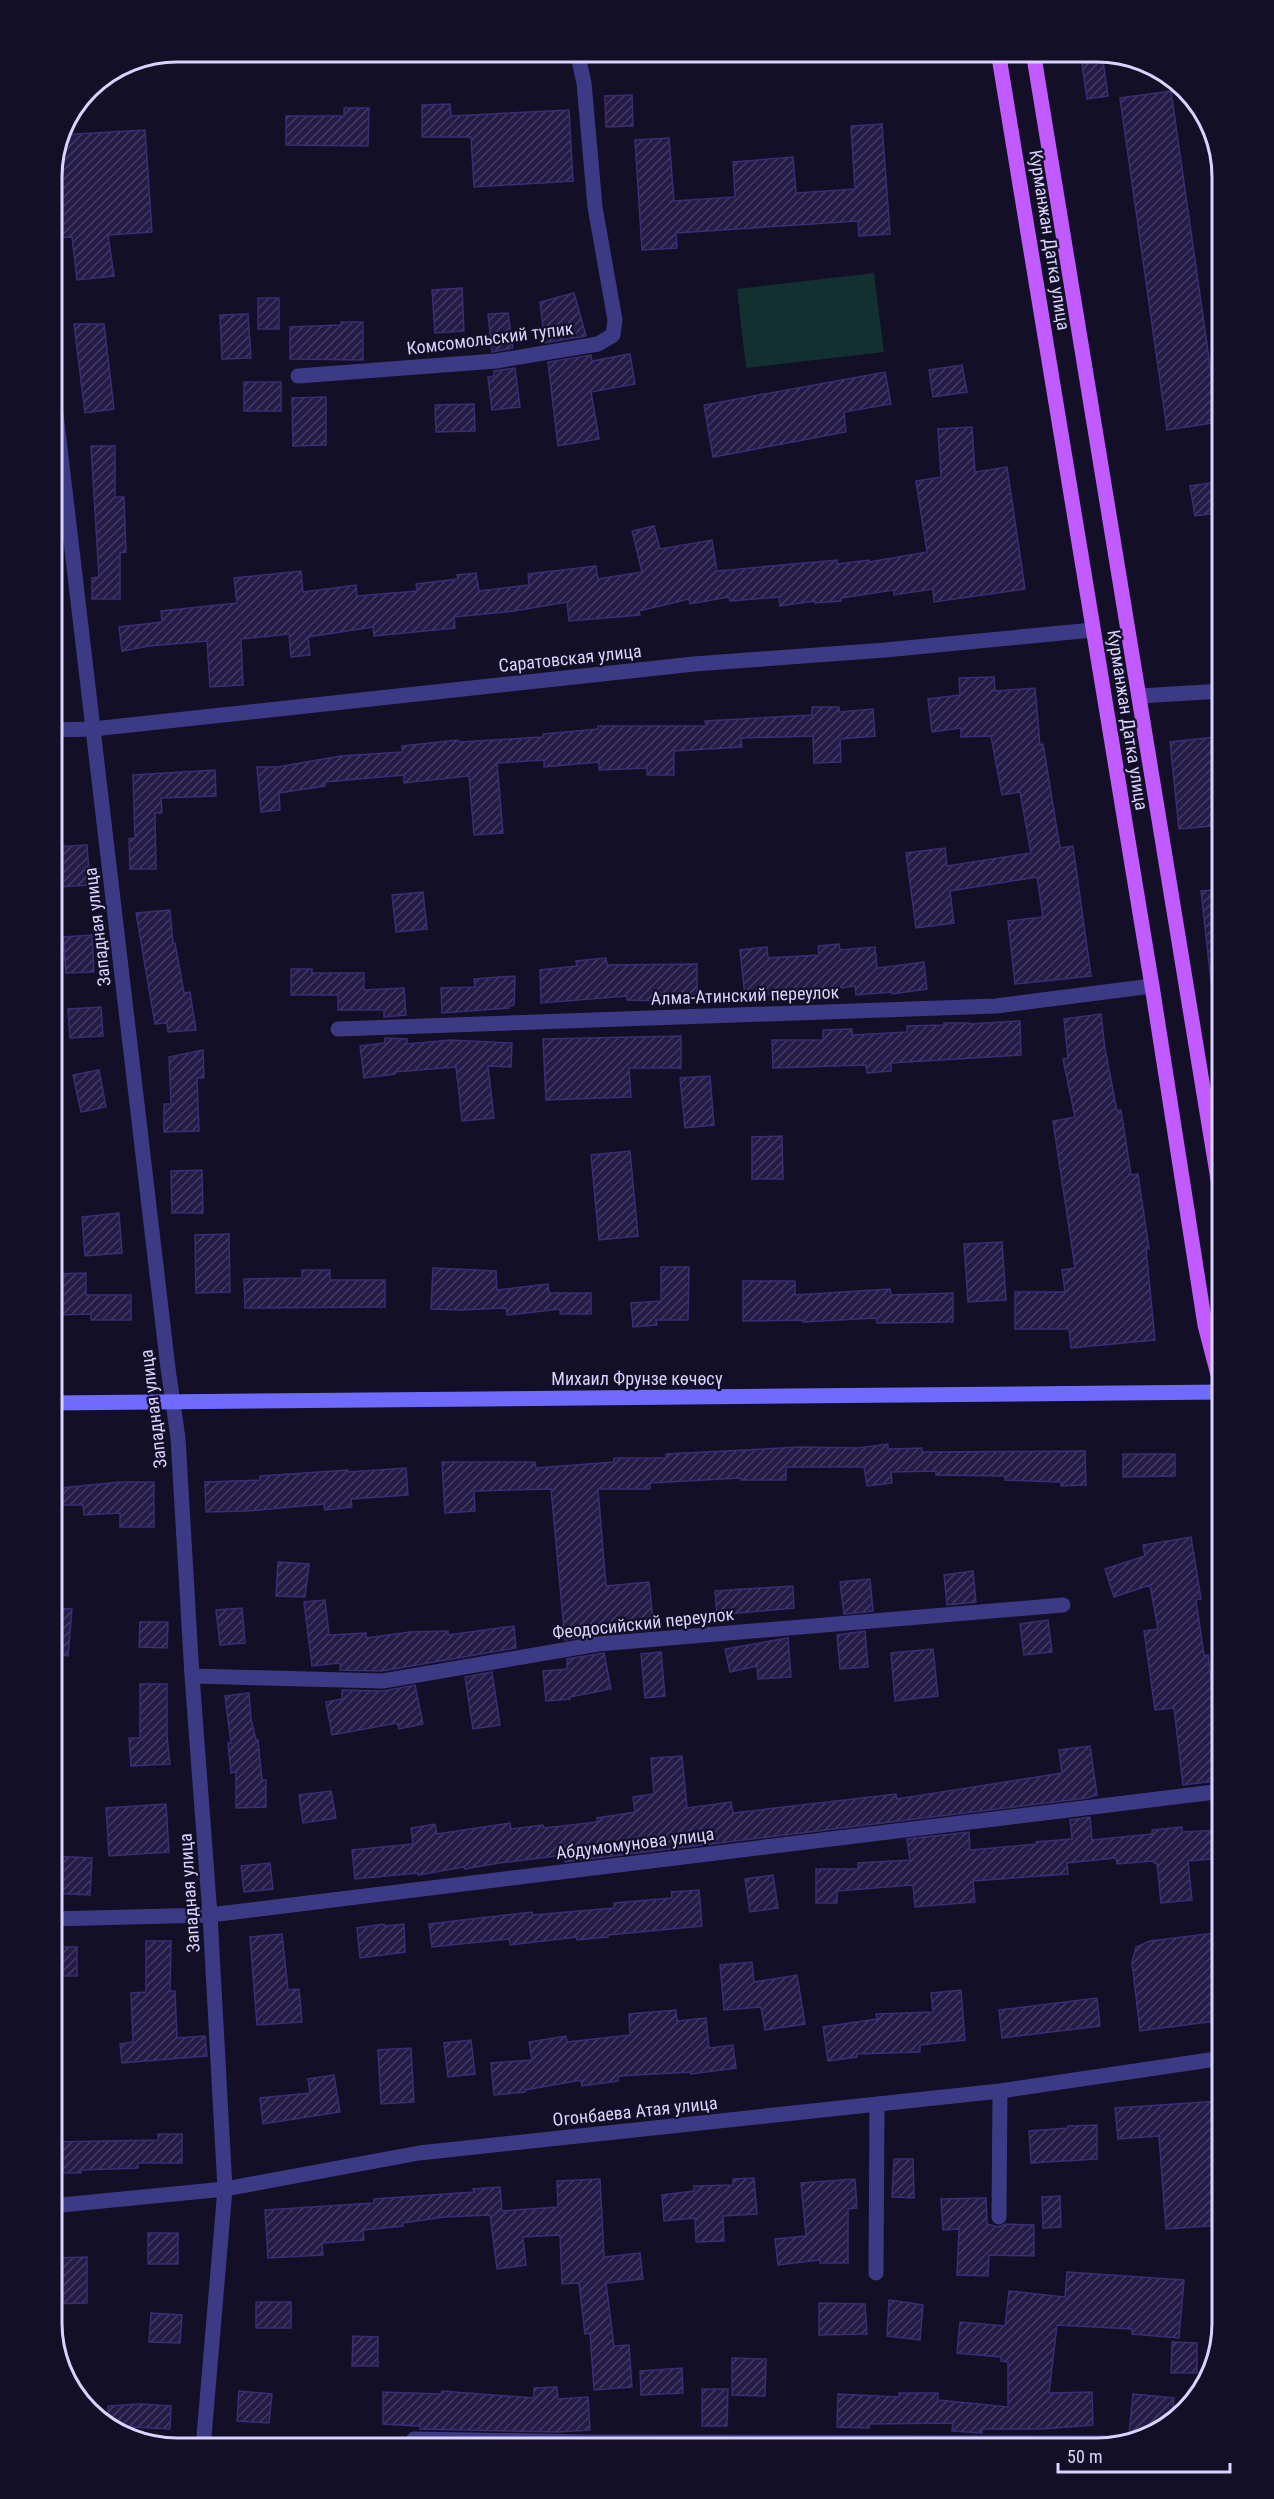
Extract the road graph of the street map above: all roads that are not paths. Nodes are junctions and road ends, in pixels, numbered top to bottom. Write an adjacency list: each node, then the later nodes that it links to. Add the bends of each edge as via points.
1 (579, 62): 4 (street, Комсомольский тупик, via 595,207 615,320 613,336 598,344 496,360)
2 (1001, 62): 6 (main road, Курманжан Датка улица)
3 (1035, 62): 8 (main road, Курманжан Датка улица)
4 (298, 376)
5 (62, 465): 10 (street, Западная улица)
6 (1093, 630): 10 (street, Саратовская улица, via 694,664); 11 (main road, Курманжан Датка улица)
7 (1212, 692): 8 (street)
8 (1139, 696): 13 (main road, Курманжан Датка улица)
9 (62, 729): 10 (street, Саратовская улица)
10 (93, 729): 16 (street, Западная улица)
11 (1152, 986): 12 (street, Алма-Атинский переулок, via 996,1006); 14 (main road, Курманжан Датка улица)
12 (338, 1029)
13 (1212, 1143)
14 (1212, 1351)
15 (1212, 1393): 16 (main road, Михаил Фрунзе көчөсү)
16 (173, 1401): 17 (main road, Михаил Фрунзе көчөсү); 19 (street, Западная улица)
17 (62, 1403)
18 (1063, 1605): 19 (street, Феодосийский переулок, via 598,1644 383,1681)
19 (192, 1676): 21 (street, Западная улица)
20 (1212, 1792): 21 (street, Абдумомунова улица)
21 (210, 1915): 22 (street, Абдумомунова улица); 26 (street, Западная улица)
22 (62, 1919)
23 (1212, 2060): 24 (street, Огонбаева Атая улица)
24 (1000, 2091): 25 (street, Огонбаева Атая улица); 28 (street)
25 (877, 2104): 26 (street, Огонбаева Атая улица, via 419,2153); 29 (street)
26 (225, 2189): 27 (street, Огонбаева Атая улица); 30 (street, Западная улица)
27 (62, 2205)
28 (999, 2217)
29 (876, 2273)
30 (204, 2437)

